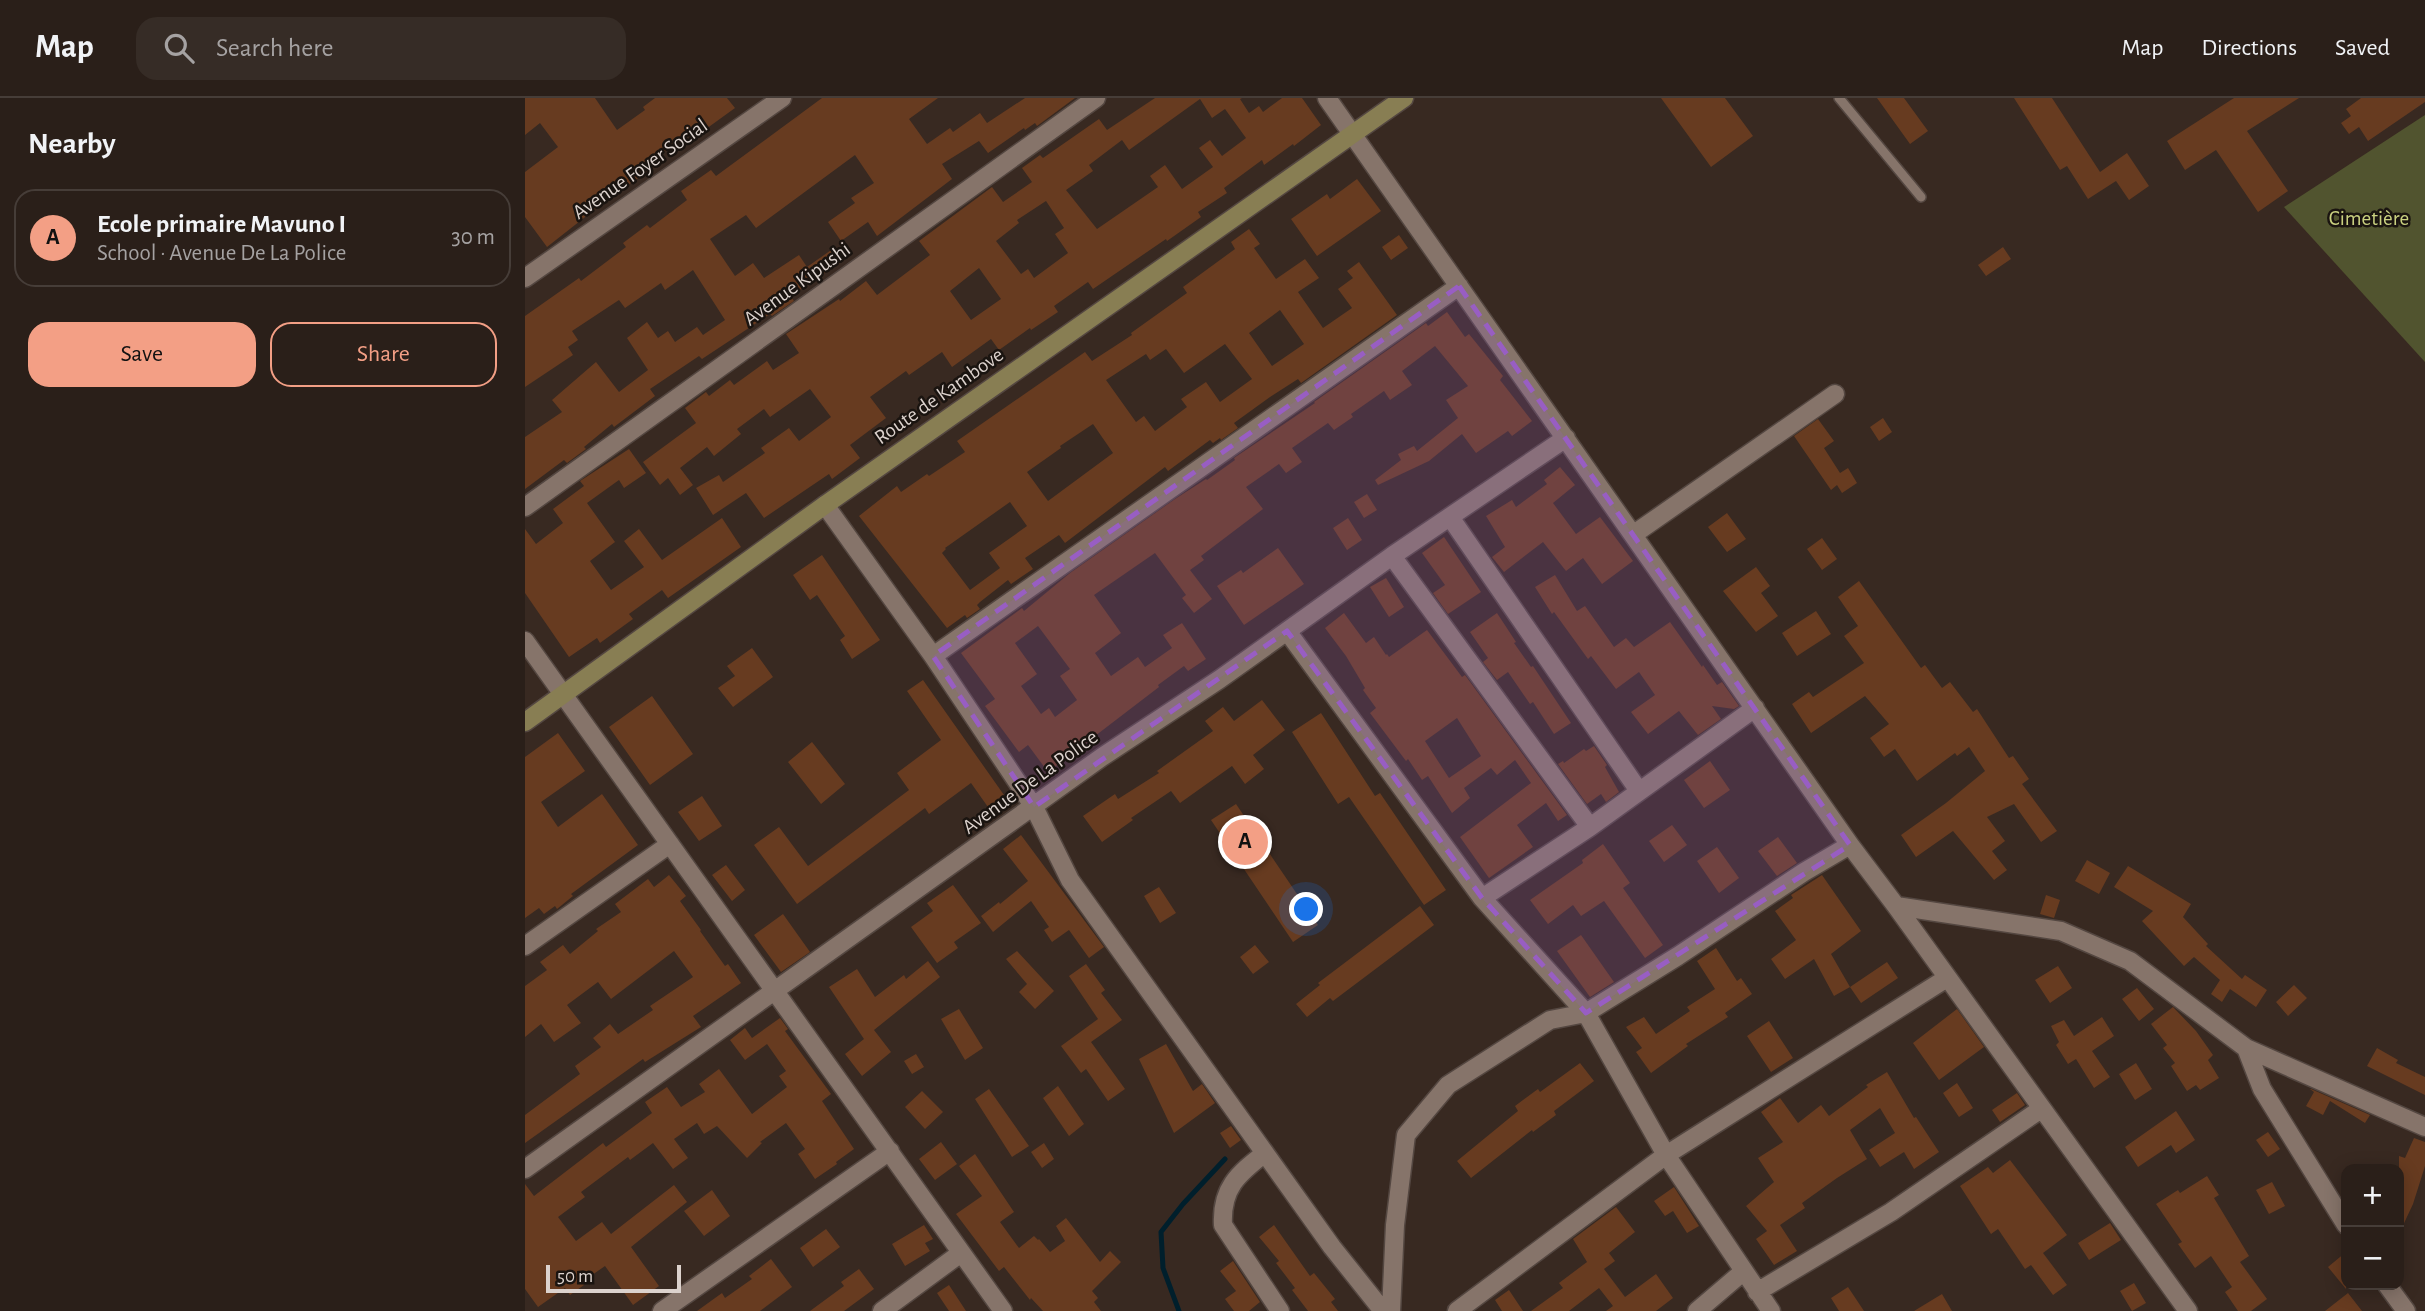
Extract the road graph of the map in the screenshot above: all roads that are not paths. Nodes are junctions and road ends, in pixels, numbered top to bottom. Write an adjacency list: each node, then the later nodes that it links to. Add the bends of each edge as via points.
1 (782, 98): 8 (street, Avenue Foyer Social)
2 (1096, 98): 13 (street, Avenue Kipushi)
3 (1327, 98): 6 (street)
4 (1404, 98): 6 (street, Route de Kambove)
5 (1839, 98): 7 (lane)
6 (1353, 135): 9 (street); 12 (street, Route de Kambove)
7 (1921, 197)
8 (525, 278)
9 (1459, 286): 11 (street); 19 (street)
10 (1835, 394): 15 (street)
11 (1566, 438): 14 (street, Avenue De La Police); 15 (street)
12 (825, 505): 19 (street); 20 (street, Route de Kambove)
13 (525, 507)
14 (1450, 517): 16 (street, Avenue De La Police); 23 (street)
15 (1634, 534): 21 (street)
16 (1392, 556): 17 (street, Avenue De La Police); 25 (street)
17 (1287, 631): 24 (street, Avenue De La Police); 28 (street)
18 (525, 641): 20 (street)
19 (933, 656): 24 (street)
20 (563, 695): 22 (street, Route de Kambove); 26 (street)
21 (1755, 708): 23 (street); 27 (street)
22 (525, 722)
23 (1639, 791): 25 (street)
24 (1034, 807): 32 (street, Avenue De La Police); 38 (street, via 1070,880)
25 (1590, 827): 28 (street)
26 (670, 844): 30 (street); 32 (street)
27 (1850, 845): 29 (street); 33 (street)
28 (1482, 898): 33 (street)
29 (1896, 906): 31 (street); 34 (street, via 2061,931 2130,961)
30 (525, 946)
31 (1947, 978): 35 (street); 39 (street)
32 (776, 992): 37 (street); 40 (street, Avenue De La Police)
33 (1586, 1013): 39 (street); 51 (street, via 1550,1020 1448,1085 1406,1135)
34 (2246, 1048): 36 (street); 41 (street, via 2262,1089)
35 (2041, 1110): 45 (street, via 1891,1212); 55 (street)
36 (2425, 1127)
37 (890, 1152): 42 (street); 46 (street)
38 (1265, 1153): 49 (street, via 1239,1174 1226,1194 1223,1225); 50 (street)
39 (1666, 1155): 43 (street); 52 (street)
40 (525, 1170)
41 (2341, 1217)
42 (961, 1253): 47 (street); 48 (street)
43 (1744, 1271): 45 (street); 53 (street)
44 (2391, 1290): 56 (street)
45 (1757, 1292): 54 (street)
46 (662, 1311)
47 (882, 1311)
48 (1003, 1311)
49 (1280, 1311)
50 (1383, 1311)
51 (1391, 1311)
52 (1457, 1311)
53 (1697, 1311)
54 (1771, 1311)
55 (2188, 1311)
56 (2406, 1311)

